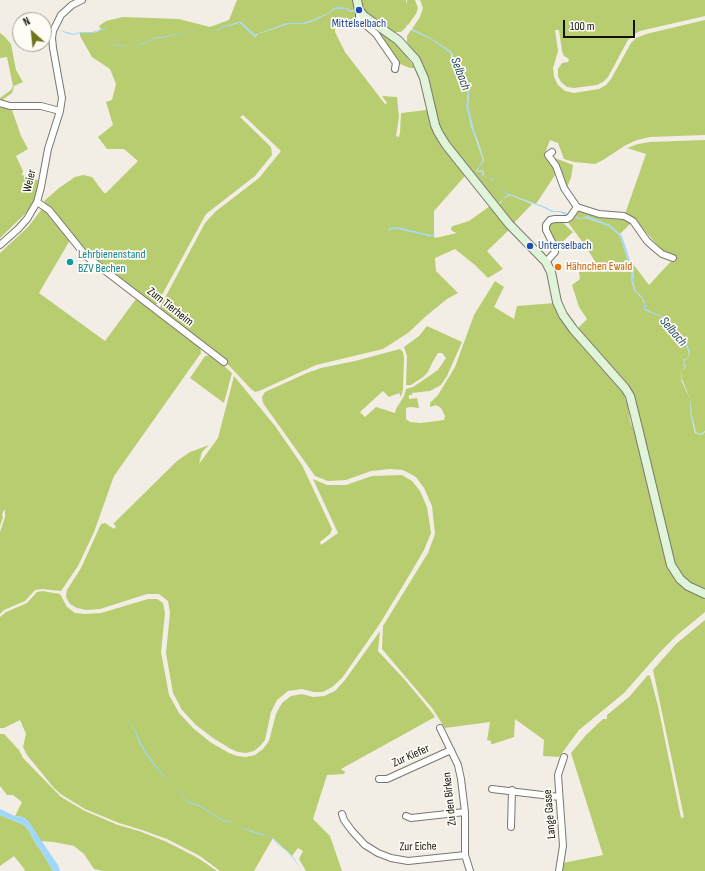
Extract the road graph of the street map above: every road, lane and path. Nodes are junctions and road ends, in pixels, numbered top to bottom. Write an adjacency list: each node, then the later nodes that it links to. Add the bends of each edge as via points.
1 (82, 0): 6 (street, Weier, via 61,15 53,31 53,48 62,92)
2 (357, 0): 3 (street)
3 (359, 10): 4 (street, via 359,19 376,34 396,63); 12 (street, via 409,51 422,72 435,125 446,145 509,224)
4 (395, 68)
5 (0, 103): 6 (street, via 10,106 41,106)
6 (60, 111): 8 (street, Weier, via 48,149)
7 (552, 152): 9 (street, via 548,155 556,166 564,188)
8 (37, 202): 10 (street, Weier, via 27,219); 13 (street, Zum Tierheim, via 49,210 86,256)
9 (577, 207): 11 (street, via 599,214 624,216 633,221 656,249); 12 (street, via 567,219 550,220 546,225 555,252)
10 (0, 245)
11 (673, 258)
12 (546, 262): 14 (street, via 563,315 630,396 671,565 688,586)
13 (224, 362)
14 (705, 594)
15 (440, 728): 16 (street, Zu den Birken)
16 (451, 750): 18 (street, Zur Kiefer, via 387,779); 22 (street, Zu den Birken, via 458,765)
17 (564, 756): 21 (street, Lange Gasse, via 558,775)
18 (380, 779)
19 (492, 789): 20 (street)
20 (512, 790): 21 (street); 25 (street)
21 (559, 797): 28 (street, Lange Gasse, via 563,846)
22 (465, 812): 24 (street, via 411,818); 26 (street, Zu den Birken)
23 (342, 814): 26 (street, Zur Eiche, via 352,831 365,845 391,858 408,861)
24 (406, 816)
25 (511, 827)
26 (465, 855): 27 (street, Zu den Birken)
27 (470, 871)
28 (559, 871)

